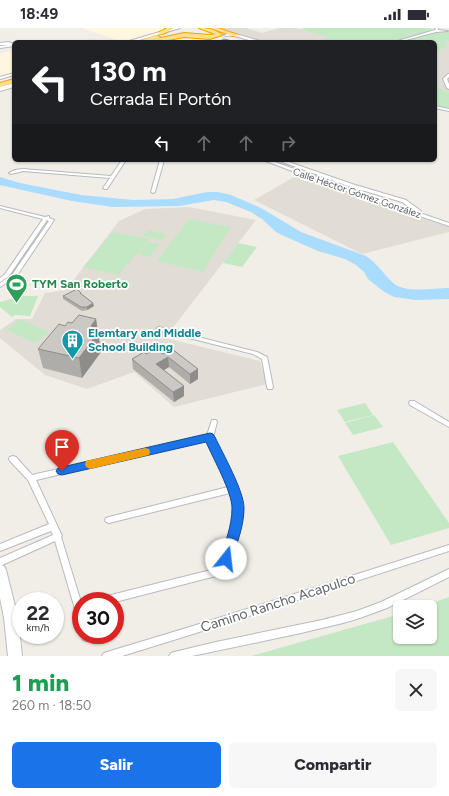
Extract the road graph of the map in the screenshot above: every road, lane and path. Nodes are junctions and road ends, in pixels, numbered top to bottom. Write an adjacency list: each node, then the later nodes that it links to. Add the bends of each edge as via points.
1 (171, 28): 8 (highway)
2 (178, 28): 8 (street)
3 (187, 28): 13 (highway)
4 (202, 28): 9 (highway, via 218,33); 14 (highway)
5 (213, 28): 10 (highway)
6 (437, 29): 7 (street); 18 (street)
7 (447, 31)
8 (161, 33): 12 (street)
9 (215, 37): 10 (street); 15 (highway, via 187,34)
10 (238, 37): 16 (street); 17 (street)
11 (3, 39): 19 (street)
12 (135, 40)
13 (145, 40)
14 (157, 40)
15 (159, 40)
16 (246, 40)
17 (250, 40)
18 (401, 40)
19 (12, 44): 20 (street)
20 (1, 47): 21 (street)
21 (12, 51)
22 (449, 75): 28 (street, via 445,79)
23 (12, 77): 24 (highway)
24 (0, 80)
25 (12, 82): 26 (highway)
26 (0, 86)
27 (12, 86): 29 (street)
28 (449, 88)
29 (0, 89)
30 (437, 107): 31 (street)
31 (449, 110)
32 (123, 162): 37 (street)
33 (161, 162): 39 (street)
34 (270, 162): 42 (street, Calle Héctor Gómez González)
35 (284, 162): 40 (street, Calle Héctor Gómez González)
36 (11, 173): 37 (street, via 23,170)
37 (113, 177): 38 (street)
38 (105, 188)
39 (153, 192)
40 (399, 200): 42 (street, via 404,204); 43 (street, Calle Héctor Gómez González, via 406,202)
41 (0, 207): 44 (street)
42 (400, 207): 43 (street, Calle Héctor Gómez González)
43 (418, 213): 45 (street, Calle Héctor Gómez González); 46 (street, Calle Héctor Gómez González)
44 (47, 217): 47 (street); 48 (street, via 52,221)
45 (449, 222)
46 (449, 225)
47 (26, 247): 48 (street); 49 (street)
48 (34, 247): 50 (street)
49 (7, 275): 50 (street); 51 (street)
50 (14, 276): 52 (street)
51 (0, 280)
52 (0, 286)
53 (159, 330): 54 (street, via 255,353 265,358)
54 (270, 387)
55 (412, 403): 57 (street)
56 (214, 422): 58 (street)
57 (449, 425)
58 (210, 437): 60 (street); 61 (street)
59 (13, 459): 60 (street)
60 (31, 478): 63 (street)
61 (233, 489): 62 (street); 71 (street, via 239,515 221,569)
62 (109, 520)
63 (54, 526): 64 (street); 65 (street)
64 (58, 536): 67 (street); 70 (street)
65 (0, 548)
66 (449, 548): 73 (street, Camino Rancho Acapulco, via 186,634)
67 (0, 562)
68 (0, 570): 72 (street, via 11,618)
69 (449, 574): 74 (street, via 380,606 344,619)
70 (75, 592)
71 (124, 596)
72 (15, 656)
73 (107, 656)
74 (174, 656)

